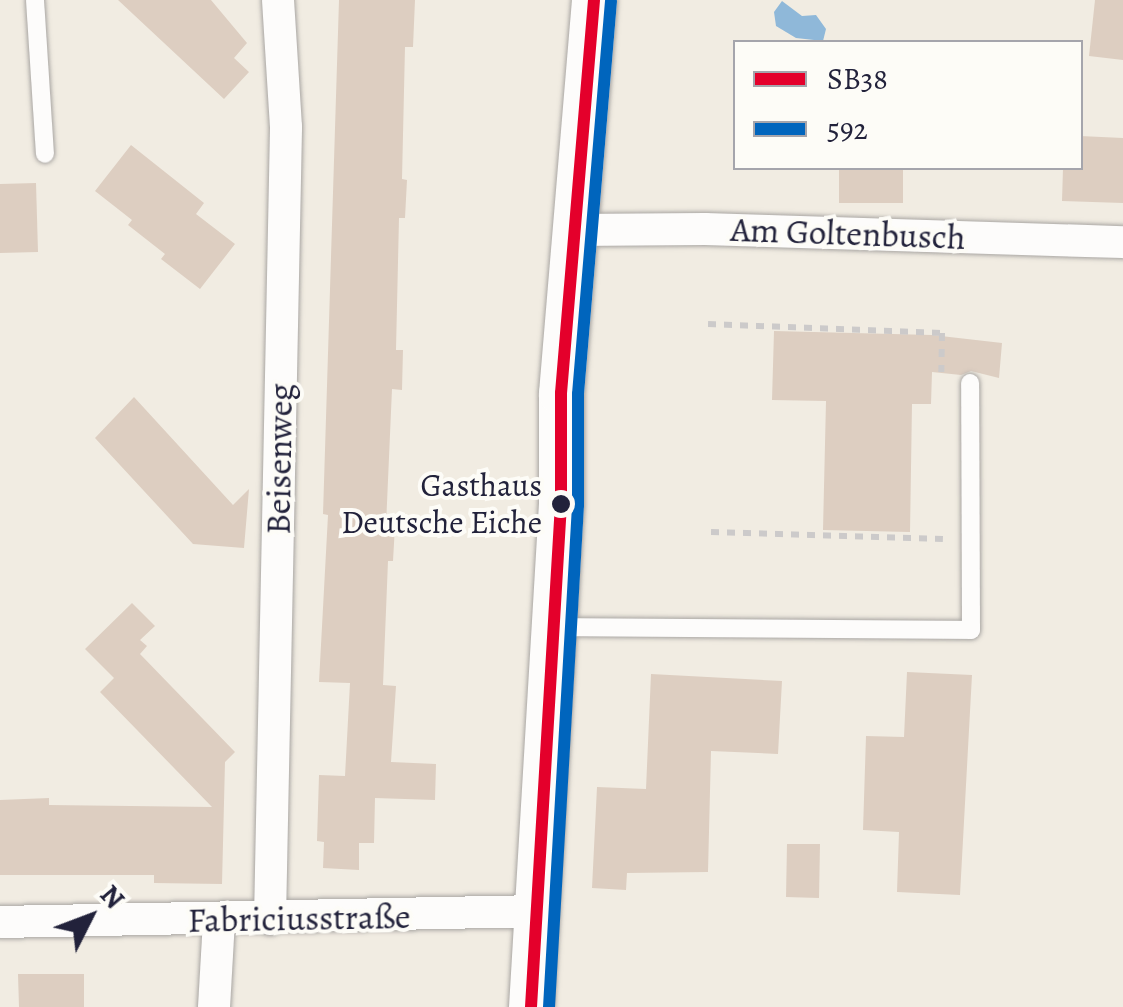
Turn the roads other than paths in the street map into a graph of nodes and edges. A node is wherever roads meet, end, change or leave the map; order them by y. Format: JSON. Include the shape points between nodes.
{"nodes":[{"id":1,"x":35,"y":0,"type":"edge"},
{"id":2,"x":278,"y":0,"type":"edge"},
{"id":3,"x":594,"y":0,"type":"edge"},
{"id":4,"x":45,"y":154,"type":"dead end"},
{"id":5,"x":574,"y":230,"type":"junction"},
{"id":6,"x":1123,"y":242,"type":"edge"},
{"id":7,"x":970,"y":383,"type":"road end"},
{"id":8,"x":552,"y":627,"type":"junction"},
{"id":9,"x":538,"y":911,"type":"junction"},
{"id":10,"x":220,"y":919,"type":"junction"},
{"id":11,"x":270,"y":919,"type":"junction"},
{"id":12,"x":0,"y":922,"type":"edge"},
{"id":13,"x":214,"y":1007,"type":"edge"},
{"id":14,"x":531,"y":1007,"type":"edge"}],
"edges":[{"from":1,"to":4,"type":"lane"},
{"from":2,"to":11,"type":"street","name":"Beisenweg","via":[[286,127]]},
{"from":3,"to":5,"type":"main road"},
{"from":5,"to":6,"type":"street","name":"Am Goltenbusch"},
{"from":5,"to":8,"type":"main road"},
{"from":7,"to":8,"type":"lane","via":[[970,630]]},
{"from":8,"to":9,"type":"main road"},
{"from":9,"to":11,"type":"street","name":"Fabriciusstraße"},
{"from":9,"to":14,"type":"main road"},
{"from":10,"to":11,"type":"street","name":"Fabriciusstraße"},
{"from":10,"to":12,"type":"street","name":"Fabriciusstraße"},
{"from":10,"to":13,"type":"street"}]}
